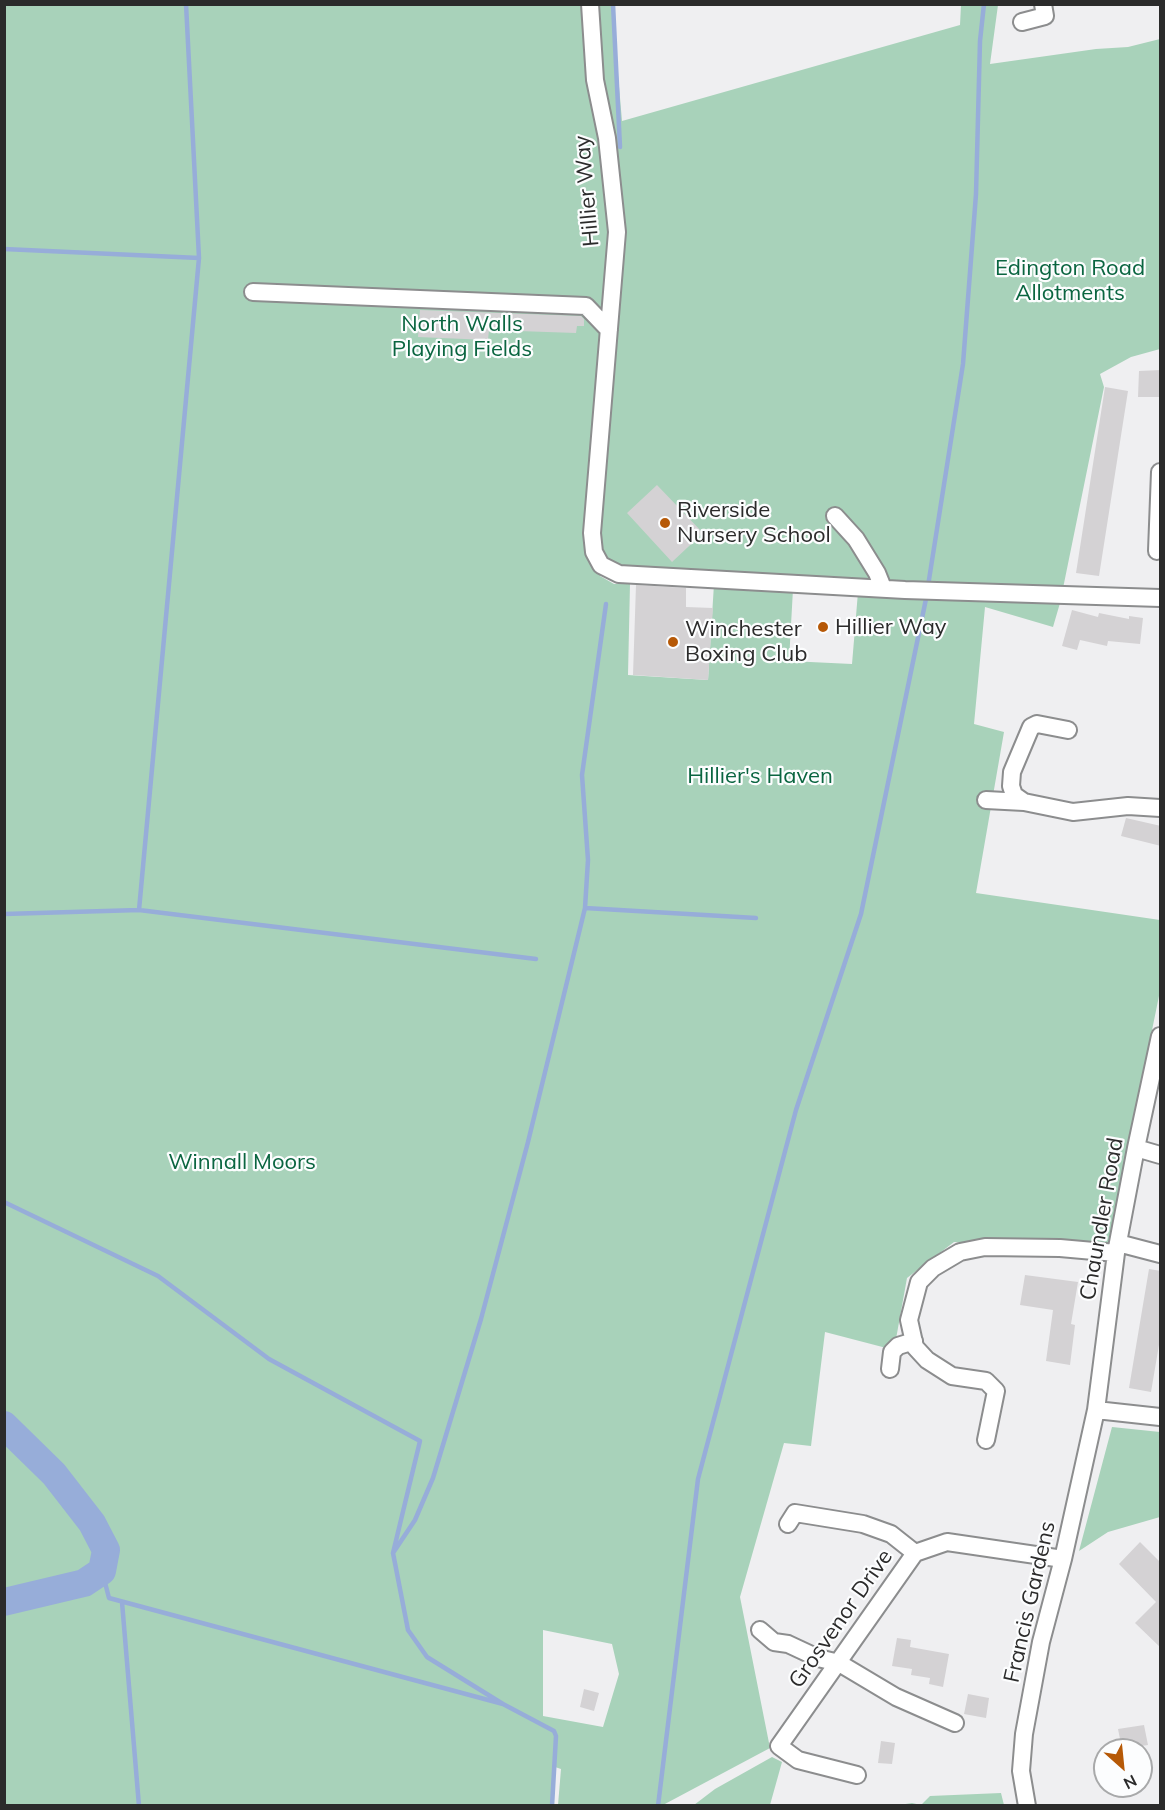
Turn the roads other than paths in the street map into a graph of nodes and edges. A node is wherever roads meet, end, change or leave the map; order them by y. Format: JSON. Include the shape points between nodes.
{"nodes":[{"id":1,"x":590,"y":4,"type":"edge"},
{"id":2,"x":1043,"y":4,"type":"edge"},
{"id":3,"x":1022,"y":22,"type":"dead end"},
{"id":4,"x":253,"y":292,"type":"dead end"},
{"id":5,"x":609,"y":330,"type":"junction"},
{"id":6,"x":1161,"y":472,"type":"edge"},
{"id":7,"x":835,"y":516,"type":"dead end"},
{"id":8,"x":1157,"y":551,"type":"dead end"},
{"id":9,"x":883,"y":588,"type":"junction"},
{"id":10,"x":1161,"y":598,"type":"edge"},
{"id":11,"x":1068,"y":730,"type":"dead end"},
{"id":12,"x":986,"y":800,"type":"dead end"},
{"id":13,"x":1024,"y":802,"type":"junction"},
{"id":14,"x":1161,"y":808,"type":"edge"},
{"id":15,"x":1161,"y":1036,"type":"edge"},
{"id":16,"x":1136,"y":1148,"type":"junction"},
{"id":17,"x":1161,"y":1155,"type":"edge"},
{"id":18,"x":1117,"y":1248,"type":"junction"},
{"id":19,"x":1161,"y":1254,"type":"edge"},
{"id":20,"x":914,"y":1341,"type":"junction"},
{"id":21,"x":890,"y":1369,"type":"dead end"},
{"id":22,"x":1096,"y":1410,"type":"junction"},
{"id":23,"x":1161,"y":1417,"type":"edge"},
{"id":24,"x":986,"y":1440,"type":"dead end"},
{"id":25,"x":788,"y":1524,"type":"dead end"},
{"id":26,"x":915,"y":1553,"type":"junction"},
{"id":27,"x":1063,"y":1559,"type":"junction"},
{"id":28,"x":760,"y":1630,"type":"dead end"},
{"id":29,"x":839,"y":1663,"type":"junction"},
{"id":30,"x":955,"y":1723,"type":"dead end"},
{"id":31,"x":857,"y":1774,"type":"dead end"},
{"id":32,"x":1027,"y":1806,"type":"edge"}],
"edges":[{"from":1,"to":5,"type":"street","name":"Hillier Way","via":[[595,80],[607,138],[617,232]]},
{"from":2,"to":3,"type":"street","via":[[1045,16]]},
{"from":4,"to":5,"type":"street","via":[[586,306]]},
{"from":5,"to":9,"type":"street","name":"Hillier Way","via":[[592,532],[594,552],[601,565],[619,574]]},
{"from":6,"to":8,"type":"street"},
{"from":7,"to":9,"type":"street","via":[[856,538]]},
{"from":9,"to":10,"type":"street","name":"Hillier Way"},
{"from":11,"to":13,"type":"street","via":[[1037,724],[1031,727],[1012,772],[1014,795]]},
{"from":12,"to":13,"type":"street"},
{"from":13,"to":14,"type":"street","via":[[1073,812]]},
{"from":15,"to":16,"type":"street","name":"Chaundler Road"},
{"from":16,"to":17,"type":"street"},
{"from":16,"to":18,"type":"street","name":"Chaundler Road"},
{"from":18,"to":19,"type":"street"},
{"from":18,"to":20,"type":"street","via":[[985,1247],[960,1252],[933,1268],[919,1282],[909,1320]]},
{"from":18,"to":22,"type":"street","name":"Chaundler Road"},
{"from":20,"to":21,"type":"street","via":[[892,1352]]},
{"from":20,"to":24,"type":"street","via":[[927,1360],[952,1376],[986,1380],[996,1391]]},
{"from":22,"to":23,"type":"street"},
{"from":22,"to":27,"type":"street","name":"Francis Gardens"},
{"from":25,"to":26,"type":"street","via":[[795,1513],[863,1524],[891,1534]]},
{"from":26,"to":27,"type":"street","name":"Grosvenor Drive","via":[[947,1542]]},
{"from":26,"to":29,"type":"street","name":"Grosvenor Drive"},
{"from":27,"to":32,"type":"street","name":"Francis Gardens","via":[[1041,1642],[1024,1734],[1022,1771]]},
{"from":28,"to":29,"type":"street","via":[[774,1642]]},
{"from":29,"to":30,"type":"street","via":[[896,1697]]},
{"from":29,"to":31,"type":"street","name":"Grosvenor Drive","via":[[779,1746],[798,1760]]}]}
